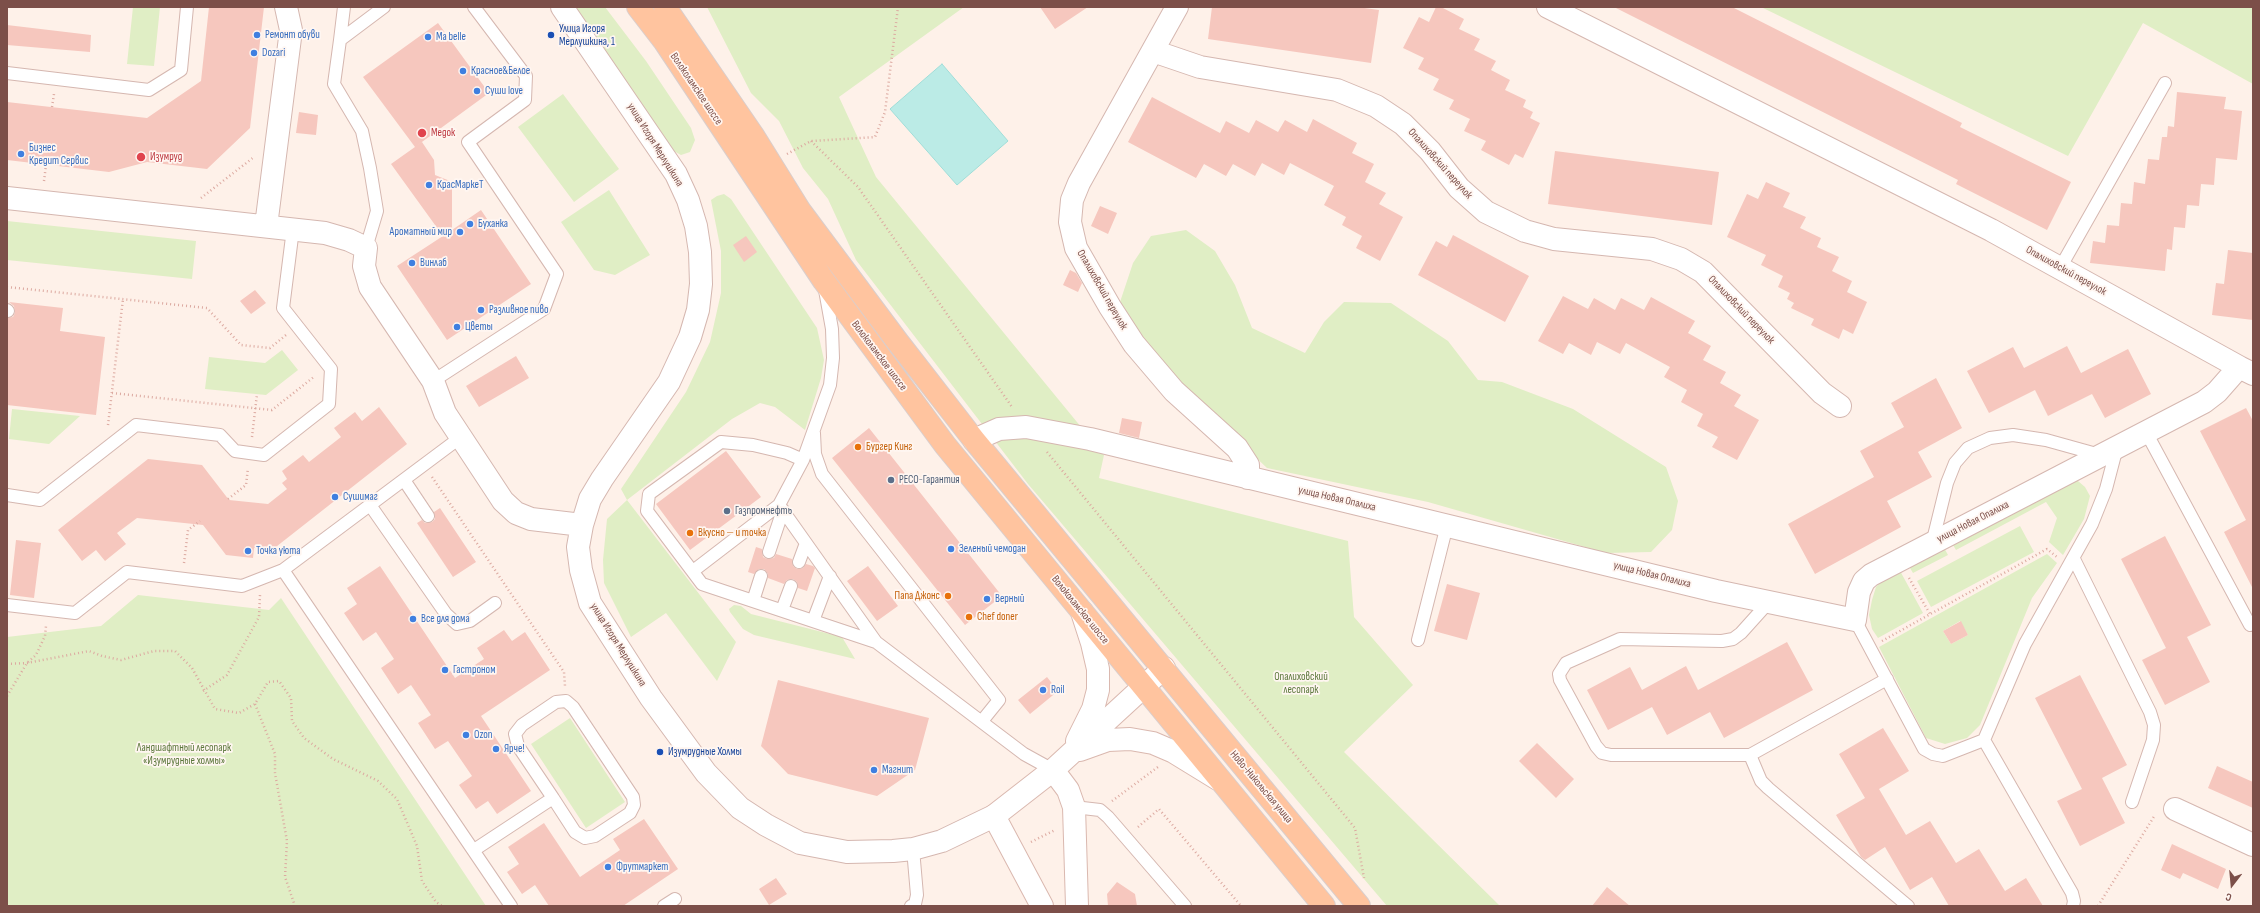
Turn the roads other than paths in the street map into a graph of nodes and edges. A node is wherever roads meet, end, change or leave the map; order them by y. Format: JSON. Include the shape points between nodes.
{"nodes":[{"id":1,"x":187,"y":7,"type":"edge"},
{"id":2,"x":286,"y":7,"type":"edge"},
{"id":3,"x":344,"y":7,"type":"edge"},
{"id":4,"x":384,"y":7,"type":"edge"},
{"id":5,"x":474,"y":7,"type":"edge"},
{"id":6,"x":562,"y":7,"type":"edge"},
{"id":7,"x":638,"y":7,"type":"edge"},
{"id":8,"x":665,"y":7,"type":"edge"},
{"id":9,"x":1177,"y":7,"type":"edge"},
{"id":10,"x":1548,"y":7,"type":"edge"},
{"id":11,"x":340,"y":40,"type":"junction"},
{"id":12,"x":1153,"y":51,"type":"junction"},
{"id":13,"x":7,"y":73,"type":"edge"},
{"id":14,"x":2165,"y":83,"type":"dead end"},
{"id":15,"x":7,"y":198,"type":"edge"},
{"id":16,"x":266,"y":226,"type":"junction"},
{"id":17,"x":293,"y":229,"type":"junction"},
{"id":18,"x":366,"y":248,"type":"junction"},
{"id":19,"x":2060,"y":268,"type":"junction"},
{"id":20,"x":824,"y":281,"type":"junction"},
{"id":21,"x":2246,"y":370,"type":"edge"},
{"id":22,"x":433,"y":381,"type":"junction"},
{"id":23,"x":1840,"y":406,"type":"dead end"},
{"id":24,"x":2146,"y":432,"type":"junction"},
{"id":25,"x":814,"y":433,"type":"junction"},
{"id":26,"x":461,"y":437,"type":"junction"},
{"id":27,"x":974,"y":440,"type":"junction"},
{"id":28,"x":2109,"y":451,"type":"junction"},
{"id":29,"x":803,"y":460,"type":"junction"},
{"id":30,"x":1248,"y":478,"type":"junction"},
{"id":31,"x":404,"y":480,"type":"junction"},
{"id":32,"x":7,"y":496,"type":"edge"},
{"id":33,"x":370,"y":505,"type":"junction"},
{"id":34,"x":781,"y":508,"type":"junction"},
{"id":35,"x":428,"y":516,"type":"dead end"},
{"id":36,"x":582,"y":525,"type":"junction"},
{"id":37,"x":1447,"y":525,"type":"junction"},
{"id":38,"x":806,"y":543,"type":"junction"},
{"id":39,"x":1932,"y":544,"type":"junction"},
{"id":40,"x":769,"y":552,"type":"dead end"},
{"id":41,"x":799,"y":562,"type":"dead end"},
{"id":42,"x":2072,"y":563,"type":"junction"},
{"id":43,"x":283,"y":570,"type":"junction"},
{"id":44,"x":692,"y":571,"type":"junction"},
{"id":45,"x":761,"y":576,"type":"dead end"},
{"id":46,"x":830,"y":576,"type":"junction"},
{"id":47,"x":791,"y":586,"type":"dead end"},
{"id":48,"x":753,"y":601,"type":"junction"},
{"id":49,"x":495,"y":603,"type":"dead end"},
{"id":50,"x":1768,"y":603,"type":"junction"},
{"id":51,"x":7,"y":605,"type":"edge"},
{"id":52,"x":782,"y":610,"type":"junction"},
{"id":53,"x":1081,"y":612,"type":"junction"},
{"id":54,"x":1855,"y":620,"type":"junction"},
{"id":55,"x":813,"y":621,"type":"junction"},
{"id":56,"x":2250,"y":625,"type":"dead end"},
{"id":57,"x":1418,"y":640,"type":"dead end"},
{"id":58,"x":876,"y":642,"type":"junction"},
{"id":59,"x":1164,"y":668,"type":"junction"},
{"id":60,"x":1887,"y":679,"type":"junction"},
{"id":61,"x":1143,"y":687,"type":"junction"},
{"id":62,"x":982,"y":721,"type":"junction"},
{"id":63,"x":1984,"y":740,"type":"junction"},
{"id":64,"x":1069,"y":754,"type":"junction"},
{"id":65,"x":1750,"y":755,"type":"junction"},
{"id":66,"x":1053,"y":770,"type":"junction"},
{"id":67,"x":1218,"y":779,"type":"junction"},
{"id":68,"x":553,"y":798,"type":"junction"},
{"id":69,"x":2132,"y":802,"type":"dead end"},
{"id":70,"x":1074,"y":807,"type":"junction"},
{"id":71,"x":2175,"y":809,"type":"road end"},
{"id":72,"x":994,"y":816,"type":"junction"},
{"id":73,"x":2253,"y":845,"type":"edge"},
{"id":74,"x":913,"y":849,"type":"junction"},
{"id":75,"x":474,"y":850,"type":"junction"},
{"id":76,"x":675,"y":899,"type":"dead end"},
{"id":77,"x":511,"y":906,"type":"edge"},
{"id":78,"x":664,"y":906,"type":"edge"},
{"id":79,"x":911,"y":906,"type":"edge"},
{"id":80,"x":1042,"y":906,"type":"edge"},
{"id":81,"x":1077,"y":906,"type":"edge"},
{"id":82,"x":1185,"y":906,"type":"edge"},
{"id":83,"x":1324,"y":906,"type":"edge"},
{"id":84,"x":1359,"y":906,"type":"edge"},
{"id":85,"x":1908,"y":906,"type":"edge"},
{"id":86,"x":2073,"y":906,"type":"edge"}],
"edges":[{"from":1,"to":13,"type":"lane","via":[[181,70],[149,90]]},
{"from":2,"to":16,"type":"street","via":[[291,30]]},
{"from":3,"to":11,"type":"lane"},
{"from":4,"to":11,"type":"lane"},
{"from":5,"to":22,"type":"lane","via":[[526,76],[525,100],[468,142],[557,274],[544,309]]},
{"from":6,"to":36,"type":"street","name":"улица Игоря Мерлушкина","via":[[676,174],[696,226],[701,284],[698,310],[680,360],[669,382],[590,499]]},
{"from":7,"to":20,"type":"main road","name":"Волоколамское шоссе","via":[[665,42]]},
{"from":8,"to":27,"type":"main road","name":"Волоколамское шоссе","via":[[814,229]]},
{"from":9,"to":12,"type":"street","name":"Опалиховский переулок"},
{"from":10,"to":19,"type":"street","name":"Опалиховский переулок","via":[[1991,230]]},
{"from":11,"to":18,"type":"lane","via":[[334,84],[362,131],[377,211]]},
{"from":12,"to":23,"type":"street","name":"Опалиховский переулок","via":[[1200,67],[1337,90],[1376,106],[1403,124],[1430,151],[1460,188],[1486,212],[1554,240],[1652,249],[1680,259],[1703,272],[1822,393]]},
{"from":12,"to":30,"type":"street","name":"Опалиховский переулок","via":[[1079,183],[1072,200],[1070,222],[1076,248],[1134,344],[1174,391],[1237,448],[1248,465]]},
{"from":14,"to":19,"type":"lane"},
{"from":15,"to":16,"type":"street"},
{"from":16,"to":17,"type":"street"},
{"from":17,"to":18,"type":"street","via":[[325,233]]},
{"from":17,"to":32,"type":"lane","via":[[283,308],[331,369],[329,404],[264,455],[235,451],[220,435],[136,424],[40,500]]},
{"from":18,"to":22,"type":"street","via":[[364,266],[370,287]]},
{"from":19,"to":21,"type":"street","name":"Опалиховский переулок"},
{"from":20,"to":25,"type":"lane","via":[[832,329],[832,358],[830,385]]},
{"from":20,"to":53,"type":"main road","name":"Волоколамское шоссе","via":[[946,445]]},
{"from":21,"to":24,"type":"street","name":"улица Новая Опалиха","via":[[2211,398]]},
{"from":22,"to":26,"type":"street","via":[[445,413]]},
{"from":24,"to":28,"type":"street","name":"улица Новая Опалиха"},
{"from":24,"to":56,"type":"lane"},
{"from":25,"to":29,"type":"lane"},
{"from":25,"to":62,"type":"lane","via":[[815,454],[822,474],[999,700]]},
{"from":26,"to":31,"type":"lane"},
{"from":26,"to":36,"type":"street","via":[[503,501],[516,513],[531,519]]},
{"from":27,"to":30,"type":"street","name":"улица Новая Опалиха","via":[[999,429],[1026,427],[1090,439]]},
{"from":27,"to":59,"type":"main road","name":"Волоколамское шоссе"},
{"from":28,"to":39,"type":"street","name":"улица Новая Опалиха"},
{"from":28,"to":39,"type":"lane","via":[[2013,435],[1990,438],[1968,448],[1955,463],[1946,483]]},
{"from":28,"to":42,"type":"lane","via":[[2106,489]]},
{"from":29,"to":34,"type":"lane"},
{"from":29,"to":44,"type":"lane","via":[[787,453],[753,445],[721,442],[649,494],[647,511]]},
{"from":30,"to":37,"type":"street","name":"улица Новая Опалиха"},
{"from":31,"to":33,"type":"lane"},
{"from":31,"to":35,"type":"lane"},
{"from":33,"to":43,"type":"lane"},
{"from":33,"to":49,"type":"lane","via":[[446,614],[457,624],[470,620]]},
{"from":34,"to":38,"type":"lane"},
{"from":34,"to":40,"type":"lane"},
{"from":34,"to":44,"type":"lane"},
{"from":36,"to":74,"type":"street","name":"улица Игоря Мерлушкина","via":[[578,547],[590,603],[680,738],[706,773],[740,808],[766,826],[800,843],[847,852]]},
{"from":37,"to":50,"type":"street","name":"улица Новая Опалиха"},
{"from":37,"to":57,"type":"lane"},
{"from":38,"to":41,"type":"lane"},
{"from":38,"to":46,"type":"lane"},
{"from":39,"to":54,"type":"street","name":"улица Новая Опалиха","via":[[1864,581],[1859,592]]},
{"from":42,"to":63,"type":"lane","via":[[2025,644]]},
{"from":42,"to":69,"type":"lane","via":[[2150,712],[2154,725],[2153,740]]},
{"from":43,"to":51,"type":"lane","via":[[242,586],[127,572],[75,613],[21,602]]},
{"from":43,"to":75,"type":"lane"},
{"from":44,"to":48,"type":"lane","via":[[702,584]]},
{"from":45,"to":48,"type":"lane"},
{"from":46,"to":55,"type":"lane"},
{"from":46,"to":58,"type":"lane"},
{"from":47,"to":52,"type":"lane"},
{"from":48,"to":52,"type":"lane"},
{"from":50,"to":54,"type":"street","name":"улица Новая Опалиха"},
{"from":50,"to":65,"type":"lane","via":[[1733,639],[1620,639],[1566,664],[1559,674],[1602,753],[1611,756]]},
{"from":52,"to":55,"type":"lane"},
{"from":53,"to":61,"type":"main road","name":"Волоколамское шоссе"},
{"from":53,"to":64,"type":"street","via":[[1098,669],[1098,690],[1090,716]]},
{"from":54,"to":60,"type":"lane"},
{"from":55,"to":58,"type":"lane"},
{"from":58,"to":62,"type":"lane"},
{"from":59,"to":61,"type":"street"},
{"from":59,"to":84,"type":"main road","name":"Ново-Никольская улица"},
{"from":60,"to":63,"type":"lane","via":[[1924,749],[1943,756]]},
{"from":60,"to":65,"type":"lane"},
{"from":61,"to":64,"type":"street"},
{"from":61,"to":67,"type":"main road"},
{"from":62,"to":66,"type":"lane","via":[[1024,754]]},
{"from":63,"to":86,"type":"lane","via":[[2072,893]]},
{"from":64,"to":66,"type":"street","name":"улица Игоря Мерлушкина"},
{"from":64,"to":67,"type":"street","via":[[1108,740],[1130,739],[1153,743],[1174,752]]},
{"from":65,"to":85,"type":"lane","via":[[1761,781],[1768,788]]},
{"from":66,"to":70,"type":"street","via":[[1068,790]]},
{"from":66,"to":72,"type":"street","name":"улица Игоря Мерлушкина"},
{"from":67,"to":83,"type":"main road"},
{"from":68,"to":68,"type":"lane","via":[[575,832],[585,838],[595,836],[630,813],[634,806],[633,796],[574,707],[566,701],[556,702],[522,725],[516,734],[518,746]]},
{"from":68,"to":75,"type":"lane"},
{"from":70,"to":81,"type":"street"},
{"from":70,"to":82,"type":"lane","via":[[1100,810]]},
{"from":71,"to":73,"type":"street"},
{"from":72,"to":74,"type":"street","name":"улица Игоря Мерлушкина","via":[[942,841]]},
{"from":72,"to":80,"type":"street"},
{"from":74,"to":79,"type":"lane","via":[[917,895],[915,904]]},
{"from":75,"to":77,"type":"lane"},
{"from":76,"to":78,"type":"lane"}]}
